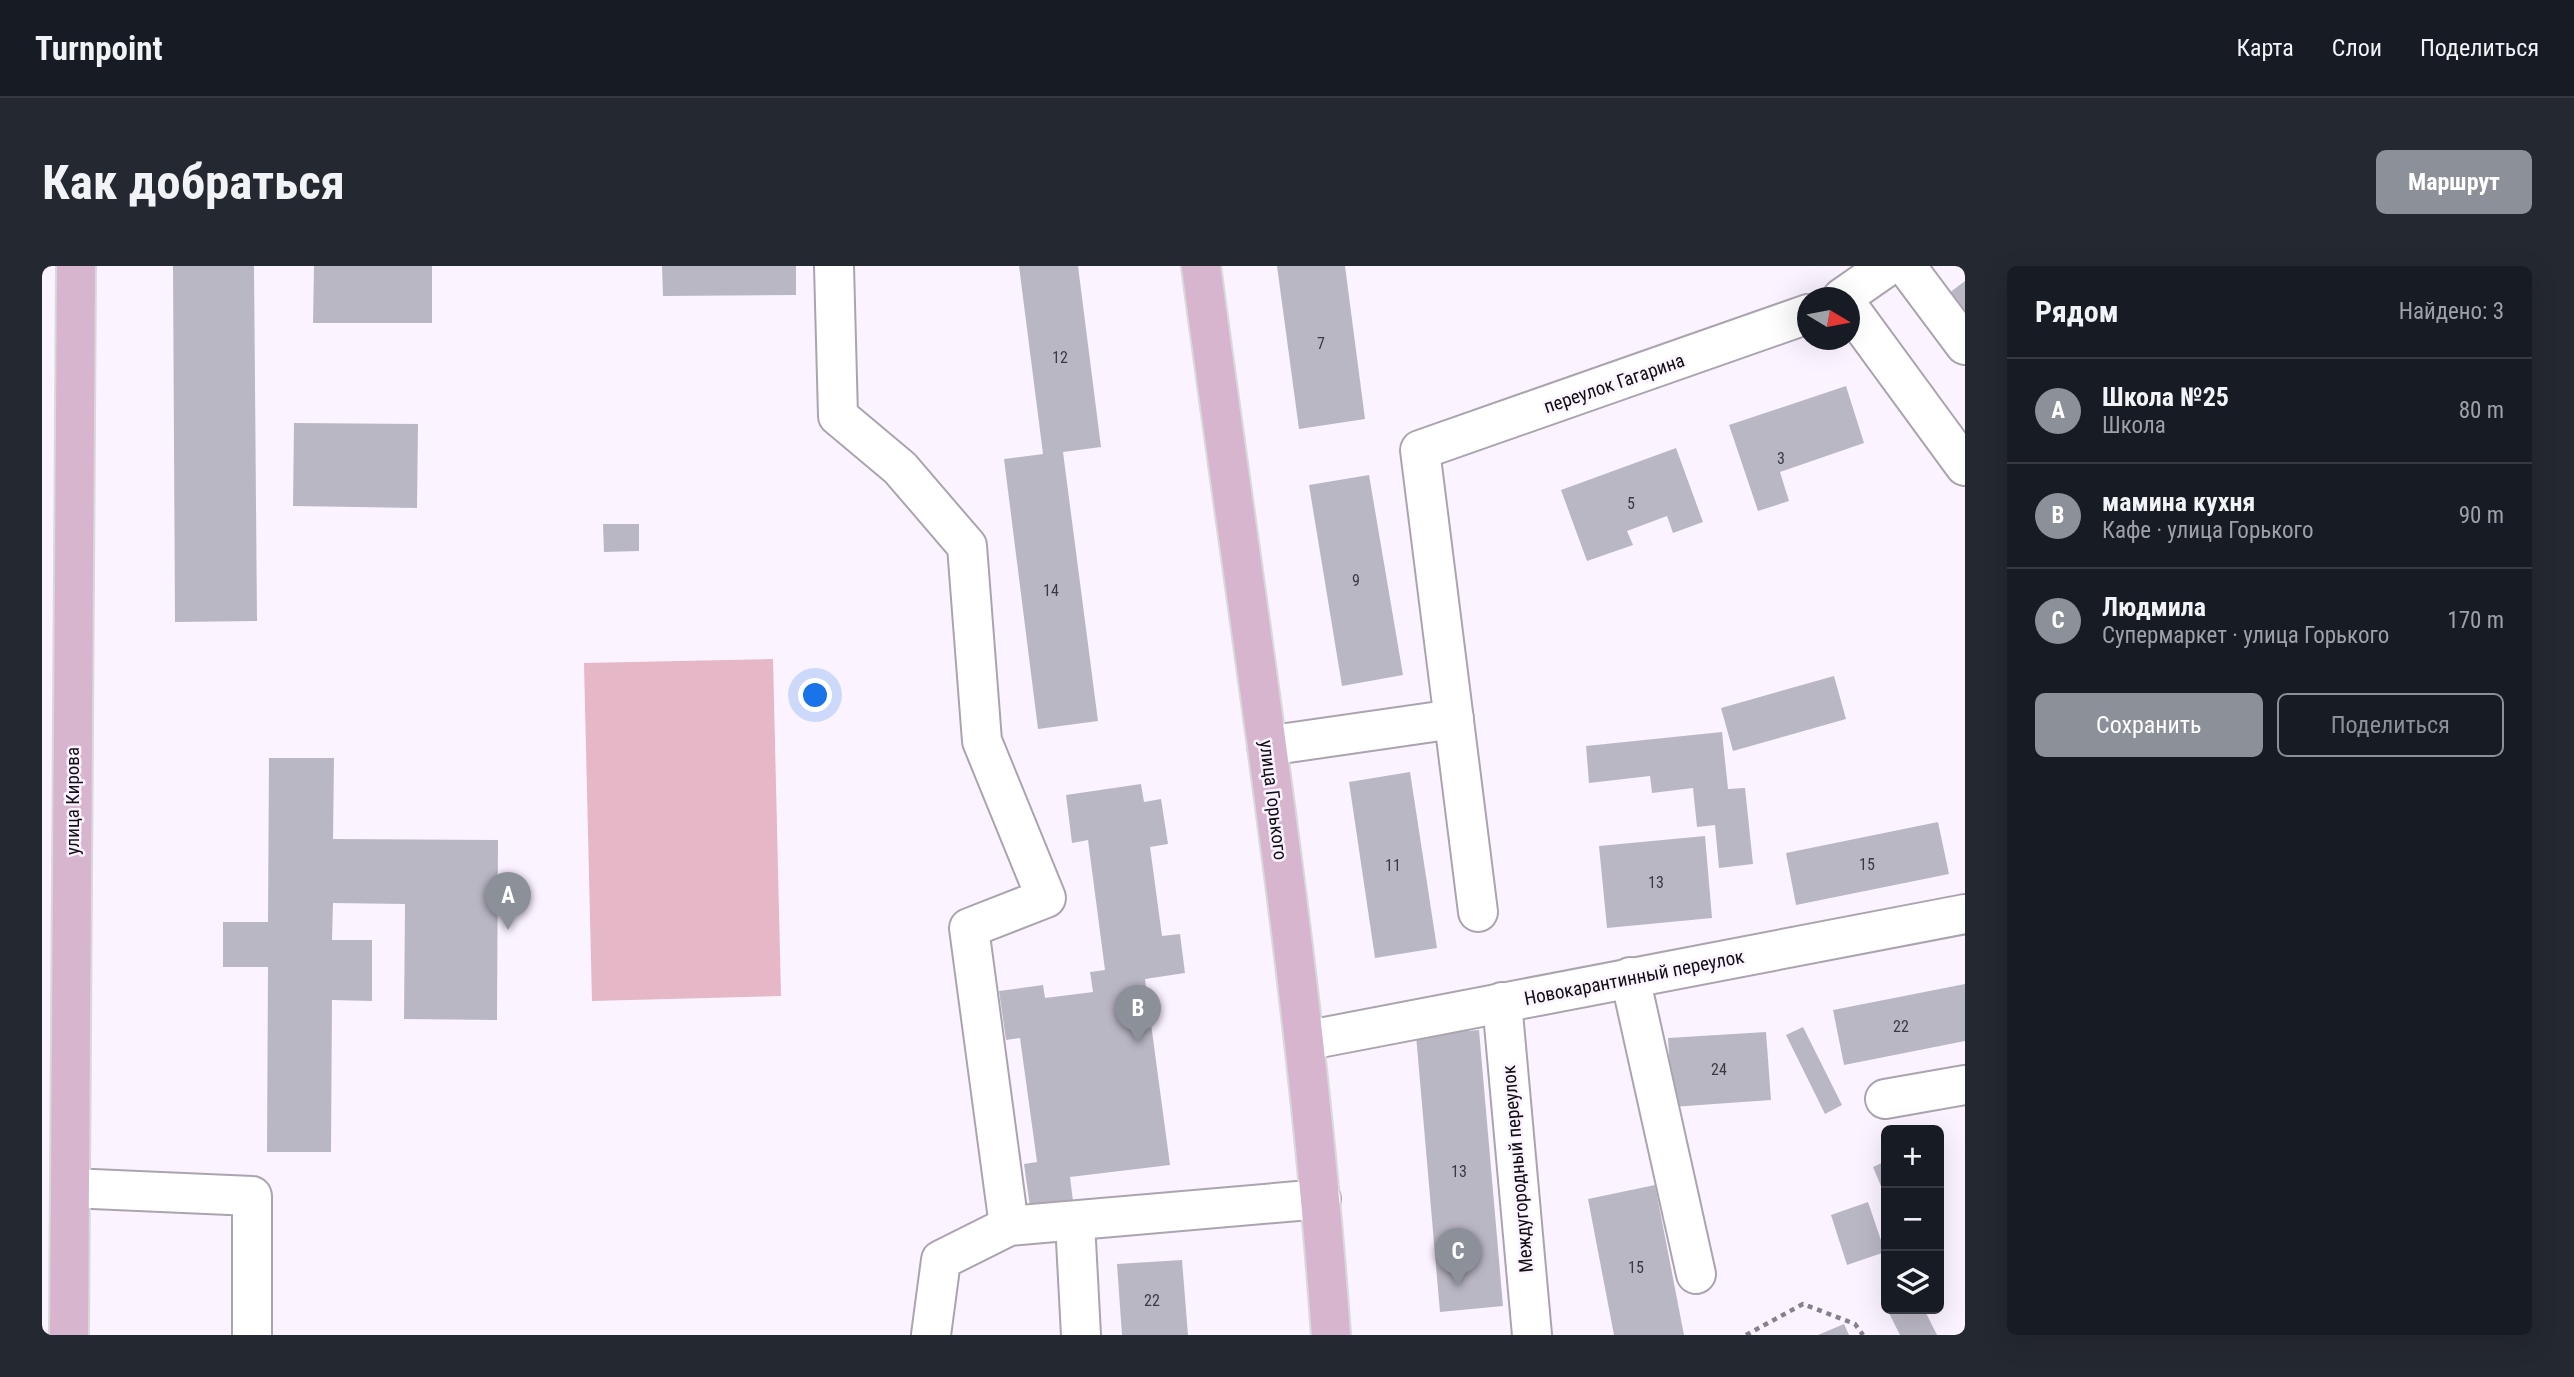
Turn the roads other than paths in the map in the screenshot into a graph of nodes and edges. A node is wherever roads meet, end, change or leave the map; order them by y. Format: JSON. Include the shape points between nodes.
{"nodes":[{"id":1,"x":76,"y":266,"type":"edge"},
{"id":2,"x":834,"y":266,"type":"edge"},
{"id":3,"x":1202,"y":266,"type":"edge"},
{"id":4,"x":1888,"y":267,"type":"edge"},
{"id":5,"x":1858,"y":287,"type":"edge"},
{"id":6,"x":1797,"y":318,"type":"edge"},
{"id":7,"x":1860,"y":323,"type":"edge"},
{"id":8,"x":1965,"y":345,"type":"edge"},
{"id":9,"x":1965,"y":466,"type":"edge"},
{"id":10,"x":1454,"y":719,"type":"junction"},
{"id":11,"x":1267,"y":746,"type":"junction"},
{"id":12,"x":1478,"y":912,"type":"dead end"},
{"id":13,"x":1965,"y":914,"type":"edge"},
{"id":14,"x":1630,"y":977,"type":"junction"},
{"id":15,"x":1502,"y":1002,"type":"junction"},
{"id":16,"x":1304,"y":1041,"type":"junction"},
{"id":17,"x":1965,"y":1085,"type":"edge"},
{"id":18,"x":1885,"y":1099,"type":"dead end"},
{"id":19,"x":70,"y":1188,"type":"junction"},
{"id":20,"x":1321,"y":1199,"type":"junction"},
{"id":21,"x":1075,"y":1222,"type":"junction"},
{"id":22,"x":1009,"y":1226,"type":"junction"},
{"id":23,"x":1696,"y":1274,"type":"dead end"},
{"id":24,"x":69,"y":1335,"type":"edge"},
{"id":25,"x":252,"y":1335,"type":"edge"},
{"id":26,"x":931,"y":1335,"type":"edge"},
{"id":27,"x":1081,"y":1335,"type":"edge"},
{"id":28,"x":1332,"y":1335,"type":"edge"},
{"id":29,"x":1532,"y":1335,"type":"edge"}],
"edges":[{"from":1,"to":19,"type":"main road","name":"улица Кирова"},
{"from":2,"to":22,"type":"lane","via":[[838,416],[900,468],[967,546],[982,741],[1046,898],[969,928]]},
{"from":3,"to":11,"type":"main road","name":"улица Горького"},
{"from":4,"to":5,"type":"lane"},
{"from":4,"to":8,"type":"lane"},
{"from":6,"to":10,"type":"lane","name":"переулок Гагарина","via":[[1420,450]]},
{"from":7,"to":9,"type":"lane"},
{"from":10,"to":11,"type":"lane"},
{"from":10,"to":12,"type":"lane"},
{"from":11,"to":16,"type":"main road","name":"улица Горького"},
{"from":13,"to":14,"type":"lane","name":"Новокарантинный переулок"},
{"from":14,"to":15,"type":"lane","name":"Новокарантинный переулок"},
{"from":14,"to":23,"type":"lane"},
{"from":15,"to":16,"type":"lane","name":"Новокарантинный переулок"},
{"from":15,"to":29,"type":"lane","name":"Междугородный переулок"},
{"from":16,"to":20,"type":"main road","name":"улица Горького"},
{"from":17,"to":18,"type":"lane"},
{"from":19,"to":24,"type":"main road","name":"улица Кирова"},
{"from":19,"to":25,"type":"lane","via":[[252,1196]]},
{"from":20,"to":21,"type":"lane"},
{"from":20,"to":28,"type":"main road","name":"улица Горького"},
{"from":21,"to":22,"type":"lane"},
{"from":21,"to":27,"type":"lane"},
{"from":22,"to":26,"type":"lane","via":[[941,1261]]}]}
